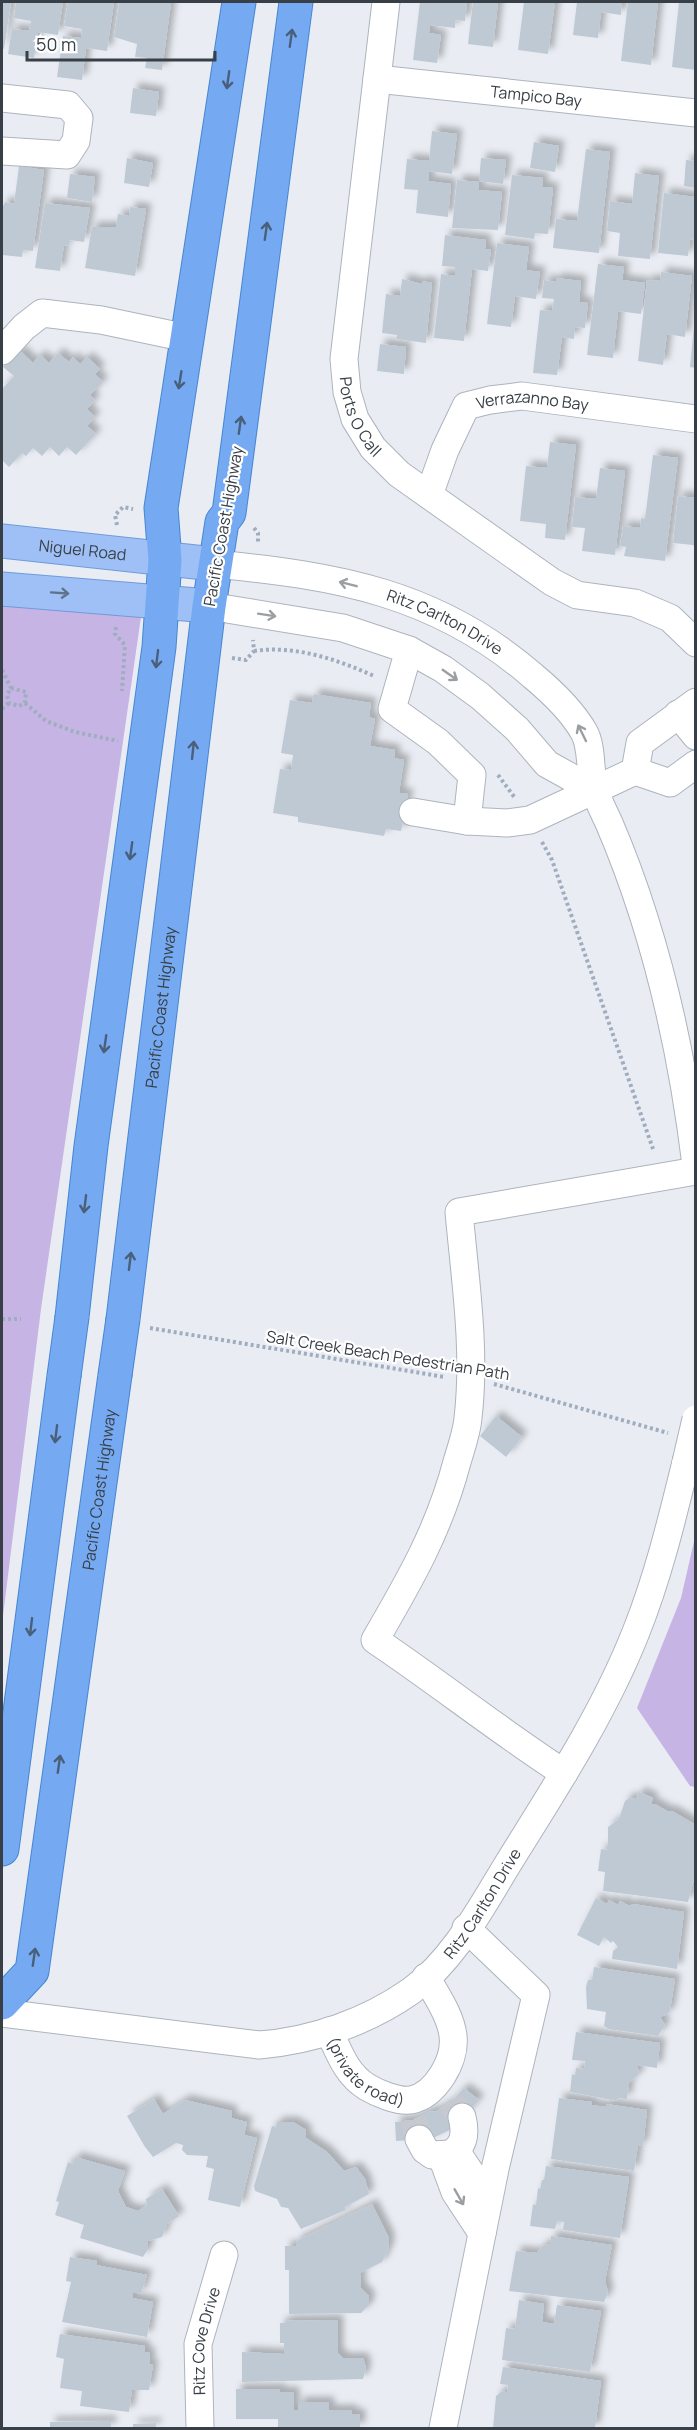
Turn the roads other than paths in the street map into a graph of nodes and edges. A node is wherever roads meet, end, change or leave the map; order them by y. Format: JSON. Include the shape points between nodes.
{"nodes":[{"id":1,"x":239,"y":2,"type":"edge"},
{"id":2,"x":296,"y":2,"type":"edge"},
{"id":3,"x":386,"y":2,"type":"edge"},
{"id":4,"x":377,"y":79,"type":"junction"},
{"id":5,"x":2,"y":98,"type":"edge"},
{"id":6,"x":696,"y":113,"type":"edge"},
{"id":7,"x":2,"y":150,"type":"edge"},
{"id":8,"x":187,"y":338,"type":"junction"},
{"id":9,"x":2,"y":351,"type":"edge"},
{"id":10,"x":696,"y":419,"type":"edge"},
{"id":11,"x":429,"y":495,"type":"junction"},
{"id":12,"x":2,"y":540,"type":"edge"},
{"id":13,"x":165,"y":560,"type":"junction"},
{"id":14,"x":214,"y":564,"type":"junction"},
{"id":15,"x":2,"y":589,"type":"edge"},
{"id":16,"x":162,"y":601,"type":"junction"},
{"id":17,"x":209,"y":606,"type":"junction"},
{"id":18,"x":696,"y":643,"type":"edge"},
{"id":19,"x":409,"y":650,"type":"junction"},
{"id":20,"x":687,"y":708,"type":"edge"},
{"id":21,"x":696,"y":736,"type":"edge"},
{"id":22,"x":696,"y":764,"type":"edge"},
{"id":23,"x":635,"y":771,"type":"junction"},
{"id":24,"x":594,"y":790,"type":"junction"},
{"id":25,"x":414,"y":812,"type":"dead end"},
{"id":26,"x":466,"y":821,"type":"junction"},
{"id":27,"x":686,"y":1044,"type":"edge"},
{"id":28,"x":696,"y":1165,"type":"edge"},
{"id":29,"x":696,"y":1171,"type":"edge"},
{"id":30,"x":685,"y":1426,"type":"edge"},
{"id":31,"x":564,"y":1773,"type":"junction"},
{"id":32,"x":2,"y":1849,"type":"edge"},
{"id":33,"x":466,"y":1928,"type":"junction"},
{"id":34,"x":426,"y":1977,"type":"junction"},
{"id":35,"x":2,"y":2003,"type":"edge"},
{"id":36,"x":2,"y":2013,"type":"edge"},
{"id":37,"x":328,"y":2031,"type":"junction"},
{"id":38,"x":449,"y":2102,"type":"junction"},
{"id":39,"x":414,"y":2120,"type":"junction"},
{"id":40,"x":449,"y":2154,"type":"junction"},
{"id":41,"x":489,"y":2199,"type":"junction"},
{"id":42,"x":482,"y":2233,"type":"junction"},
{"id":43,"x":224,"y":2255,"type":"dead end"},
{"id":44,"x":200,"y":2428,"type":"edge"},
{"id":45,"x":443,"y":2428,"type":"edge"}],
"edges":[{"from":1,"to":8,"type":"highway","one_way":true},
{"from":14,"to":2,"type":"highway","name":"Pacific Coast Highway","one_way":true,"via":[[222,522],[229,513]]},
{"from":3,"to":4,"type":"street","name":"Ports O Call"},
{"from":4,"to":6,"type":"street","name":"Tampico Bay"},
{"from":4,"to":11,"type":"street","name":"Ports O Call","via":[[344,359],[347,392],[355,419],[373,448],[399,474]]},
{"from":5,"to":7,"type":"street","via":[[68,105],[79,118],[76,141],[67,155]]},
{"from":8,"to":9,"type":"street","via":[[101,320],[42,314]]},
{"from":8,"to":13,"type":"highway","one_way":true,"via":[[161,508]]},
{"from":10,"to":11,"type":"street","name":"Verrazanno Bay","via":[[522,396],[490,399],[466,406]]},
{"from":11,"to":18,"type":"street","name":"Ports O Call","via":[[552,582],[577,595],[634,603],[670,618]]},
{"from":12,"to":13,"type":"main road","name":"Niguel Road"},
{"from":13,"to":14,"type":"main road","name":"Niguel Road"},
{"from":13,"to":16,"type":"highway"},
{"from":14,"to":17,"type":"highway","name":"Pacific Coast Highway"},
{"from":24,"to":14,"type":"street","name":"Ritz Carlton Drive","one_way":true,"via":[[585,734],[552,692],[512,657],[438,612],[405,598],[332,580]]},
{"from":15,"to":16,"type":"main road","one_way":true},
{"from":16,"to":17,"type":"main road"},
{"from":16,"to":32,"type":"highway","one_way":true,"bridge":true},
{"from":17,"to":19,"type":"street","one_way":true,"via":[[343,628]]},
{"from":35,"to":17,"type":"highway","name":"Pacific Coast Highway","one_way":true,"bridge":true,"via":[[32,1971],[115,1375],[133,1323]]},
{"from":19,"to":24,"type":"street","one_way":true,"via":[[480,696],[517,729],[547,764]]},
{"from":19,"to":26,"type":"street","via":[[392,709],[438,742],[472,775]]},
{"from":20,"to":21,"type":"street"},
{"from":20,"to":23,"type":"street","via":[[640,743]]},
{"from":22,"to":23,"type":"street","via":[[670,783]]},
{"from":23,"to":24,"type":"street"},
{"from":24,"to":26,"type":"street","via":[[530,820]]},
{"from":24,"to":27,"type":"street","name":"Ritz Carlton Drive","via":[[622,852],[661,980]]},
{"from":25,"to":26,"type":"street"},
{"from":27,"to":28,"type":"street","name":"Ritz Carlton Drive"},
{"from":29,"to":31,"type":"street","via":[[459,1212],[471,1381],[468,1420],[447,1502],[417,1568],[375,1640]]},
{"from":30,"to":31,"type":"street","name":"Ritz Carlton Drive","bridge":true,"via":[[686,1462],[666,1546],[636,1632]]},
{"from":31,"to":33,"type":"street","name":"Ritz Carlton Drive"},
{"from":33,"to":34,"type":"street","name":"Ritz Carlton Drive"},
{"from":33,"to":41,"type":"street","via":[[536,1995]]},
{"from":34,"to":37,"type":"street","name":"Ritz Carlton Drive","via":[[386,2007]]},
{"from":34,"to":38,"type":"street","name":"(private road)","via":[[453,2036]]},
{"from":36,"to":37,"type":"street","name":"Ritz Carlton Drive","via":[[243,2044],[275,2044]]},
{"from":37,"to":39,"type":"street","name":"(private road)","via":[[348,2071]]},
{"from":38,"to":39,"type":"street","name":"(private road)"},
{"from":38,"to":40,"type":"street","via":[[466,2132]]},
{"from":39,"to":40,"type":"street","via":[[424,2150],[432,2155]]},
{"from":40,"to":41,"type":"street"},
{"from":40,"to":42,"type":"street","one_way":true,"via":[[455,2192]]},
{"from":41,"to":42,"type":"street"},
{"from":42,"to":45,"type":"street"},
{"from":43,"to":44,"type":"street","name":"Ritz Cove Drive","via":[[198,2344]]}]}
